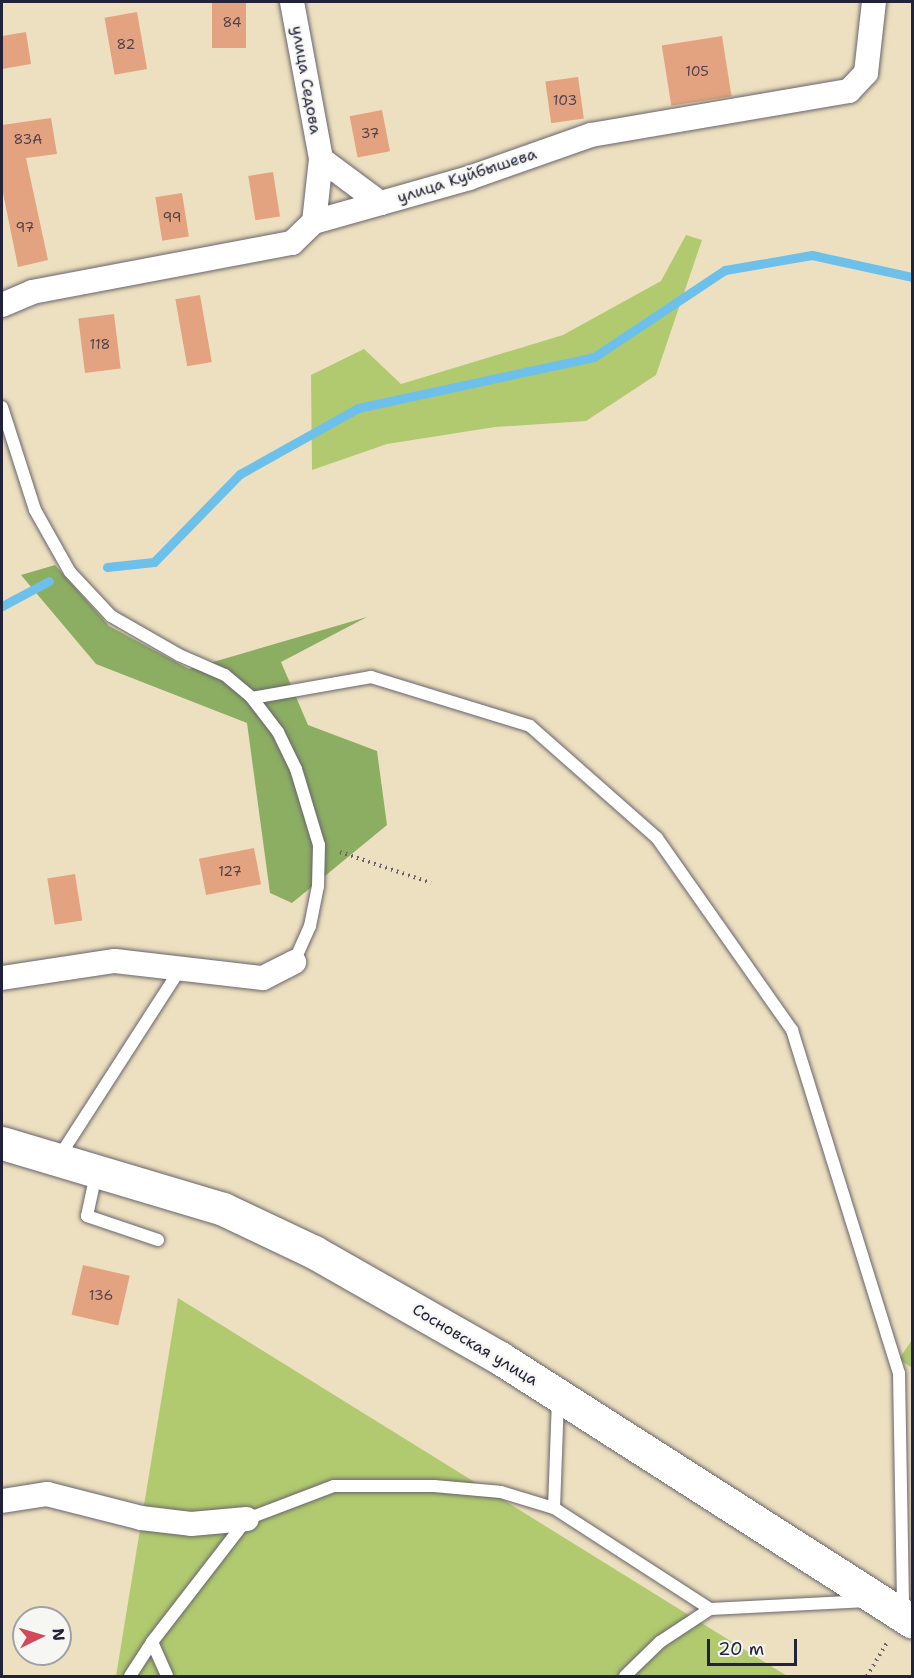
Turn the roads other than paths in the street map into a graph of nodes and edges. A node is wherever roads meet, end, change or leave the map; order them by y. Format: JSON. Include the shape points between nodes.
{"nodes":[{"id":1,"x":292,"y":2,"type":"edge"},
{"id":2,"x":874,"y":2,"type":"edge"},
{"id":3,"x":321,"y":159,"type":"junction"},
{"id":4,"x":380,"y":203,"type":"junction"},
{"id":5,"x":314,"y":222,"type":"junction"},
{"id":6,"x":2,"y":305,"type":"edge"},
{"id":7,"x":2,"y":407,"type":"edge"},
{"id":8,"x":252,"y":698,"type":"junction"},
{"id":9,"x":294,"y":962,"type":"joint"},
{"id":10,"x":180,"y":969,"type":"junction"},
{"id":11,"x":2,"y":978,"type":"edge"},
{"id":12,"x":2,"y":1143,"type":"edge"},
{"id":13,"x":58,"y":1158,"type":"junction"},
{"id":14,"x":97,"y":1169,"type":"junction"},
{"id":15,"x":158,"y":1240,"type":"dead end"},
{"id":16,"x":558,"y":1395,"type":"junction"},
{"id":17,"x":2,"y":1501,"type":"edge"},
{"id":18,"x":554,"y":1508,"type":"junction"},
{"id":19,"x":248,"y":1519,"type":"junction"},
{"id":20,"x":710,"y":1610,"type":"junction"},
{"id":21,"x":899,"y":1612,"type":"edge"},
{"id":22,"x":152,"y":1642,"type":"junction"},
{"id":23,"x":130,"y":1677,"type":"edge"},
{"id":24,"x":167,"y":1677,"type":"edge"},
{"id":25,"x":625,"y":1677,"type":"edge"}],
"edges":[{"from":1,"to":3,"type":"street","name":"улица Седова"},
{"from":2,"to":4,"type":"street","name":"улица Куйбышева","via":[[866,72],[849,91],[591,135]]},
{"from":3,"to":4,"type":"street"},
{"from":3,"to":5,"type":"street","name":"улица Седова"},
{"from":4,"to":5,"type":"street","name":"улица Куйбышева"},
{"from":5,"to":6,"type":"street","name":"улица Куйбышева","via":[[292,243],[32,292]]},
{"from":7,"to":8,"type":"lane","via":[[35,510],[70,573],[111,616],[179,655],[225,675]]},
{"from":8,"to":9,"type":"lane","via":[[278,732],[296,769],[319,845],[318,886],[310,926]]},
{"from":8,"to":21,"type":"lane","via":[[371,677],[530,726],[657,838],[792,1030],[899,1373]]},
{"from":9,"to":10,"type":"street","via":[[262,978]]},
{"from":10,"to":11,"type":"street","via":[[115,961]]},
{"from":10,"to":13,"type":"lane"},
{"from":12,"to":13,"type":"main road","name":"Сосновская улица"},
{"from":13,"to":14,"type":"main road","name":"Сосновская улица"},
{"from":14,"to":15,"type":"lane","via":[[87,1216]]},
{"from":14,"to":16,"type":"main road","name":"Сосновская улица","via":[[223,1209],[314,1252]]},
{"from":16,"to":18,"type":"lane"},
{"from":16,"to":21,"type":"main road","name":"Сосновская улица"},
{"from":17,"to":19,"type":"street","via":[[47,1494],[151,1519],[192,1524]]},
{"from":18,"to":19,"type":"lane","via":[[501,1492],[434,1486],[334,1486]]},
{"from":18,"to":20,"type":"lane"},
{"from":19,"to":22,"type":"lane"},
{"from":20,"to":21,"type":"lane"},
{"from":20,"to":25,"type":"lane","via":[[660,1642]]},
{"from":22,"to":23,"type":"lane"},
{"from":22,"to":24,"type":"lane"}]}
